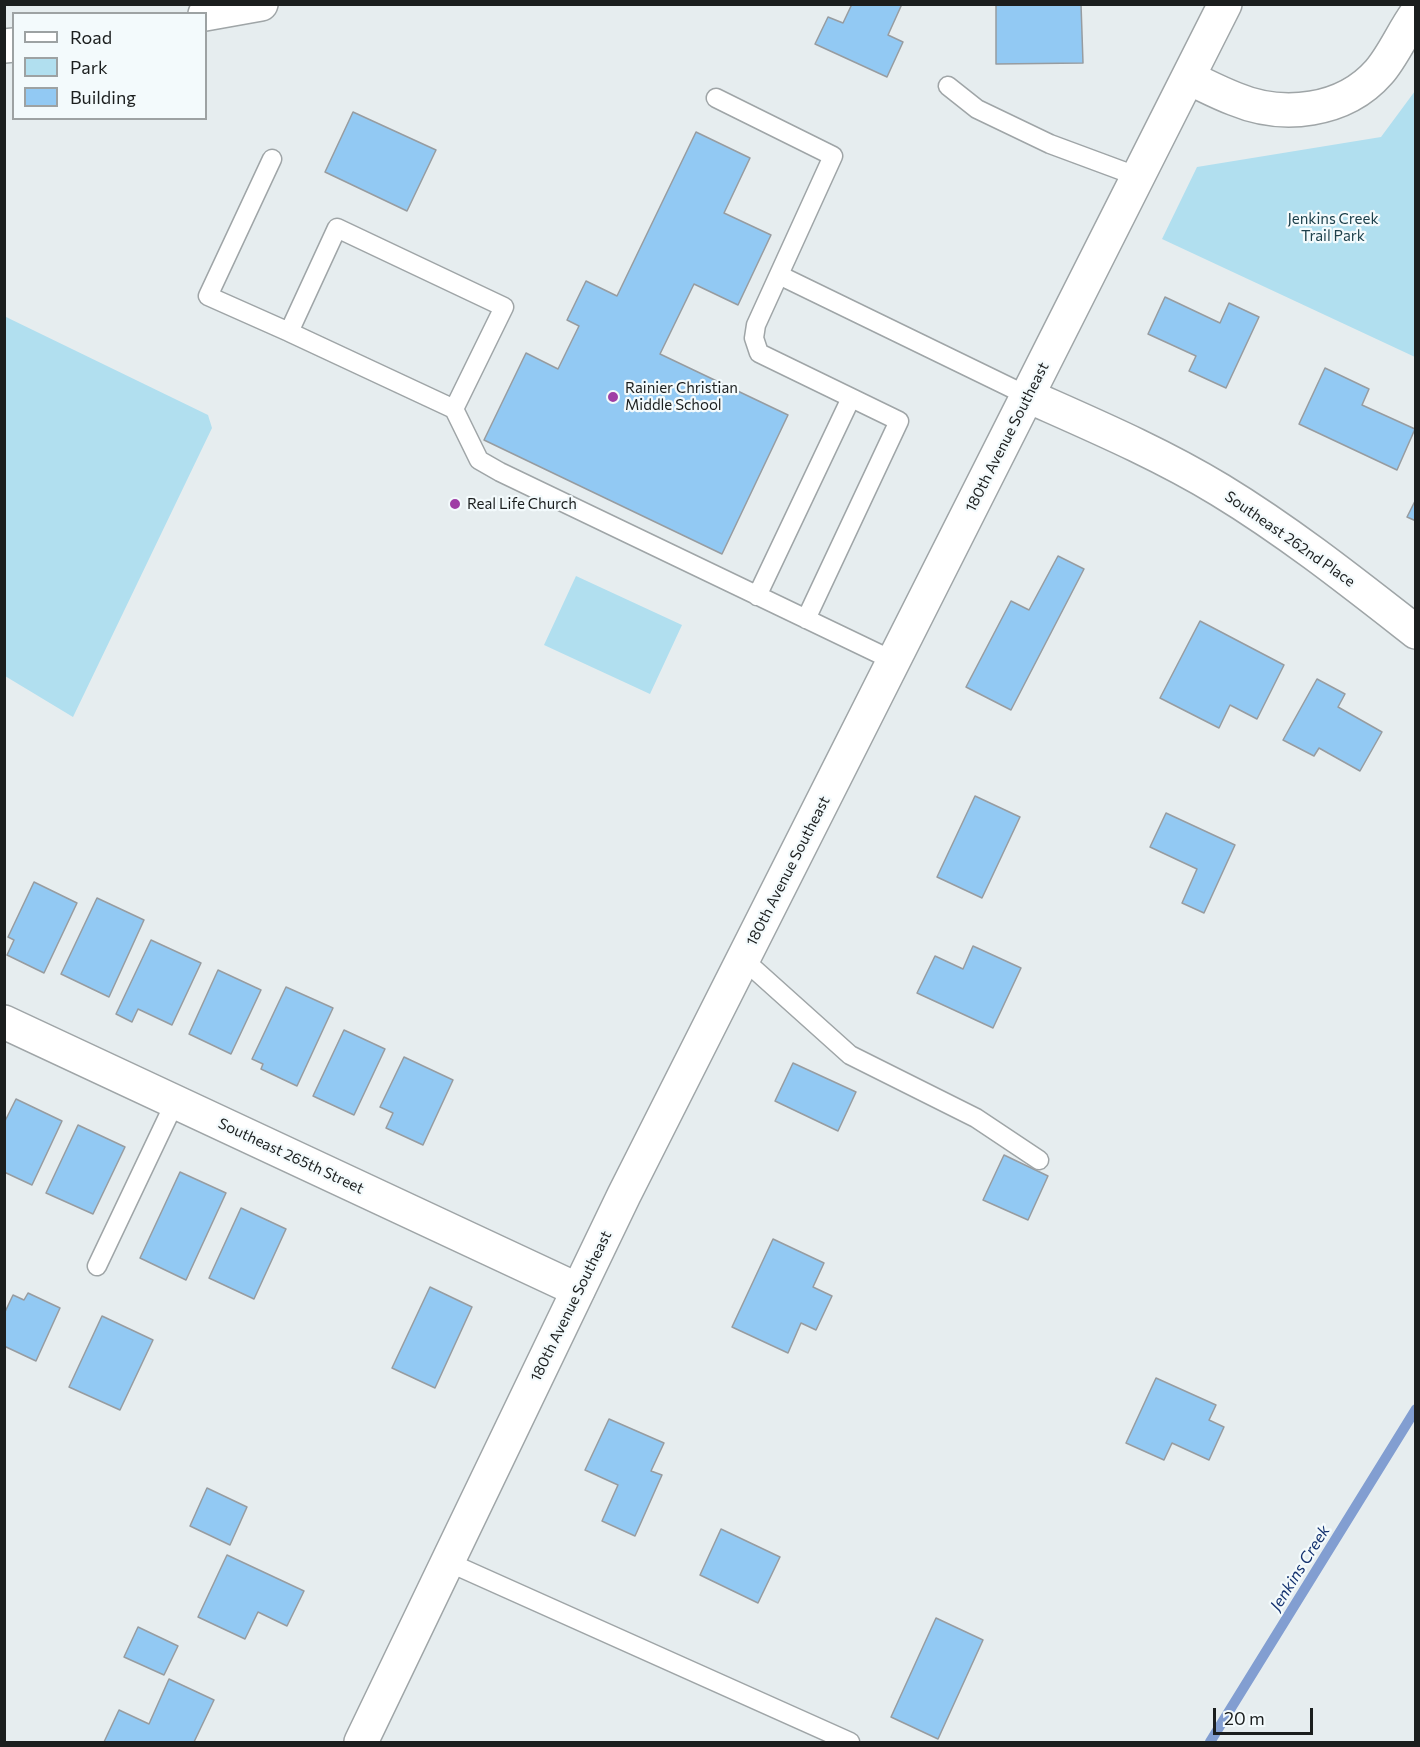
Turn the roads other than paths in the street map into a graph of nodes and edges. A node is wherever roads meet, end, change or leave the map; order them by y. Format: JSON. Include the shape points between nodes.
{"nodes":[{"id":1,"x":261,"y":4,"type":"edge"},
{"id":2,"x":1225,"y":4,"type":"edge"},
{"id":3,"x":207,"y":14,"type":"edge"},
{"id":4,"x":1416,"y":14,"type":"edge"},
{"id":5,"x":1189,"y":78,"type":"junction"},
{"id":6,"x":948,"y":86,"type":"dead end"},
{"id":7,"x":716,"y":98,"type":"dead end"},
{"id":8,"x":272,"y":159,"type":"dead end"},
{"id":9,"x":1139,"y":177,"type":"junction"},
{"id":10,"x":779,"y":275,"type":"junction"},
{"id":11,"x":289,"y":332,"type":"junction"},
{"id":12,"x":1028,"y":396,"type":"junction"},
{"id":13,"x":851,"y":398,"type":"junction"},
{"id":14,"x":454,"y":409,"type":"junction"},
{"id":15,"x":757,"y":596,"type":"junction"},
{"id":16,"x":806,"y":619,"type":"junction"},
{"id":17,"x":1416,"y":632,"type":"edge"},
{"id":18,"x":894,"y":661,"type":"junction"},
{"id":19,"x":743,"y":959,"type":"junction"},
{"id":20,"x":4,"y":1022,"type":"edge"},
{"id":21,"x":175,"y":1102,"type":"junction"},
{"id":22,"x":1039,"y":1160,"type":"dead end"},
{"id":23,"x":97,"y":1266,"type":"dead end"},
{"id":24,"x":578,"y":1290,"type":"junction"},
{"id":25,"x":448,"y":1562,"type":"junction"},
{"id":26,"x":361,"y":1743,"type":"edge"},
{"id":27,"x":849,"y":1743,"type":"edge"}],
"edges":[{"from":1,"to":3,"type":"main road"},
{"from":2,"to":5,"type":"main road","name":"180th Avenue Southeast"},
{"from":4,"to":5,"type":"main road","via":[[1379,72],[1349,98],[1304,110],[1269,108],[1236,100]]},
{"from":5,"to":9,"type":"main road","name":"180th Avenue Southeast"},
{"from":6,"to":9,"type":"lane","via":[[976,109],[1050,144]]},
{"from":7,"to":10,"type":"lane","via":[[834,156]]},
{"from":8,"to":11,"type":"lane","via":[[208,296]]},
{"from":9,"to":12,"type":"main road","name":"180th Avenue Southeast"},
{"from":10,"to":12,"type":"lane"},
{"from":10,"to":13,"type":"lane","via":[[756,325],[754,338],[759,353]]},
{"from":11,"to":14,"type":"lane"},
{"from":11,"to":14,"type":"lane","via":[[337,228],[504,307]]},
{"from":12,"to":17,"type":"main road","name":"Southeast 262nd Place","via":[[1150,451],[1220,489],[1289,535]]},
{"from":12,"to":18,"type":"main road","name":"180th Avenue Southeast"},
{"from":13,"to":15,"type":"lane"},
{"from":13,"to":16,"type":"lane","via":[[899,422]]},
{"from":14,"to":15,"type":"lane","via":[[479,460]]},
{"from":15,"to":16,"type":"lane"},
{"from":16,"to":18,"type":"lane"},
{"from":18,"to":19,"type":"main road","name":"180th Avenue Southeast"},
{"from":19,"to":22,"type":"lane","via":[[850,1055],[976,1118]]},
{"from":19,"to":24,"type":"main road","name":"180th Avenue Southeast"},
{"from":20,"to":21,"type":"main road","name":"Southeast 265th Street"},
{"from":21,"to":23,"type":"lane"},
{"from":21,"to":24,"type":"main road","name":"Southeast 265th Street"},
{"from":24,"to":25,"type":"main road","name":"180th Avenue Southeast"},
{"from":25,"to":26,"type":"main road","name":"180th Avenue Southeast"},
{"from":25,"to":27,"type":"lane"}]}
